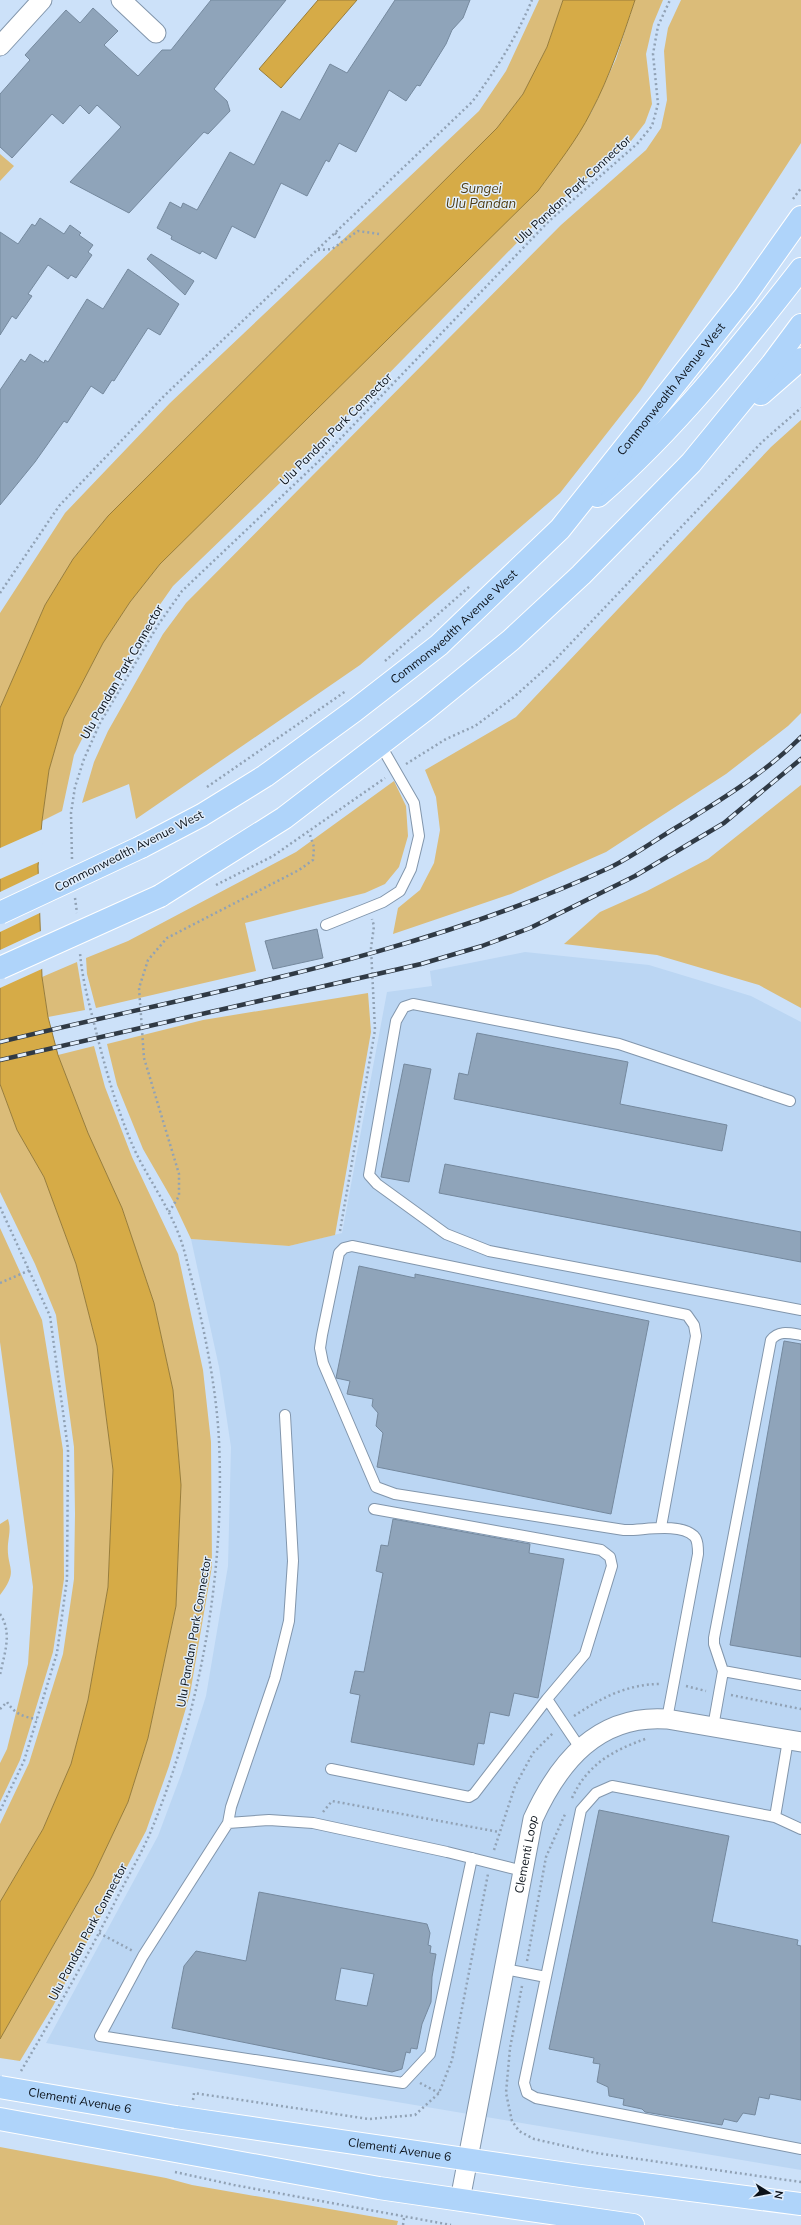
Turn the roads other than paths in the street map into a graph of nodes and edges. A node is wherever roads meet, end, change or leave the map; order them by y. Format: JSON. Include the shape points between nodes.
{"nodes":[{"id":1,"x":42,"y":0,"type":"edge"},
{"id":2,"x":121,"y":0,"type":"edge"},
{"id":3,"x":156,"y":33,"type":"dead end"},
{"id":4,"x":0,"y":46,"type":"edge"},
{"id":5,"x":796,"y":209,"type":"edge"},
{"id":6,"x":801,"y":269,"type":"edge"},
{"id":7,"x":801,"y":325,"type":"edge"},
{"id":8,"x":801,"y":359,"type":"edge"},
{"id":9,"x":719,"y":430,"type":"junction"},
{"id":10,"x":560,"y":530,"type":"junction"},
{"id":11,"x":380,"y":744,"type":"junction"},
{"id":12,"x":0,"y":914,"type":"edge"},
{"id":13,"x":326,"y":925,"type":"dead end"},
{"id":14,"x":0,"y":968,"type":"edge"},
{"id":15,"x":790,"y":1101,"type":"dead end"},
{"id":16,"x":801,"y":1310,"type":"edge"},
{"id":17,"x":801,"y":1335,"type":"edge"},
{"id":18,"x":285,"y":1415,"type":"dead end"},
{"id":19,"x":374,"y":1509,"type":"dead end"},
{"id":20,"x":661,"y":1527,"type":"junction"},
{"id":21,"x":724,"y":1671,"type":"junction"},
{"id":22,"x":801,"y":1685,"type":"edge"},
{"id":23,"x":547,"y":1699,"type":"junction"},
{"id":24,"x":667,"y":1718,"type":"junction"},
{"id":25,"x":713,"y":1727,"type":"junction"},
{"id":26,"x":795,"y":1741,"type":"edge"},
{"id":27,"x":580,"y":1748,"type":"junction"},
{"id":28,"x":331,"y":1769,"type":"dead end"},
{"id":29,"x":775,"y":1817,"type":"junction"},
{"id":30,"x":228,"y":1823,"type":"junction"},
{"id":31,"x":801,"y":1829,"type":"edge"},
{"id":32,"x":472,"y":1858,"type":"junction"},
{"id":33,"x":523,"y":1871,"type":"junction"},
{"id":34,"x":505,"y":1969,"type":"junction"},
{"id":35,"x":546,"y":1977,"type":"junction"},
{"id":36,"x":0,"y":2087,"type":"edge"},
{"id":37,"x":0,"y":2119,"type":"edge"},
{"id":38,"x":801,"y":2149,"type":"edge"},
{"id":39,"x":468,"y":2160,"type":"junction"},
{"id":40,"x":460,"y":2200,"type":"junction"},
{"id":41,"x":801,"y":2204,"type":"edge"},
{"id":42,"x":633,"y":2225,"type":"edge"}],
"edges":[{"from":1,"to":4,"type":"street"},
{"from":2,"to":3,"type":"street"},
{"from":5,"to":10,"type":"main road","name":"Commonwealth Avenue West","via":[[740,302]]},
{"from":6,"to":10,"type":"main road","via":[[685,411],[634,465]]},
{"from":7,"to":9,"type":"main road"},
{"from":8,"to":9,"type":"main road"},
{"from":9,"to":11,"type":"main road","via":[[581,576],[468,675]]},
{"from":10,"to":12,"type":"main road","name":"Commonwealth Avenue West","bridge":true,"via":[[439,645],[265,776],[202,815],[141,847]]},
{"from":11,"to":13,"type":"lane","via":[[414,803],[419,836],[411,869],[400,891],[383,902]]},
{"from":11,"to":14,"type":"main road","bridge":true,"via":[[284,818],[160,896]]},
{"from":15,"to":16,"type":"lane","via":[[619,1044],[413,1004],[404,1007],[396,1021],[369,1175],[377,1184],[446,1234],[490,1251]]},
{"from":17,"to":21,"type":"lane","via":[[784,1332],[776,1334],[771,1340],[714,1638]]},
{"from":18,"to":30,"type":"lane","via":[[293,1561],[289,1621],[275,1678],[231,1807]]},
{"from":19,"to":23,"type":"lane","via":[[601,1550],[610,1557],[612,1566],[588,1648]]},
{"from":20,"to":20,"type":"lane","via":[[624,1530],[395,1494],[376,1487],[323,1363],[320,1348],[338,1253],[352,1246],[687,1315],[694,1325],[696,1336]]},
{"from":20,"to":24,"type":"lane","via":[[694,1536],[698,1554]]},
{"from":21,"to":22,"type":"lane"},
{"from":21,"to":25,"type":"lane"},
{"from":23,"to":27,"type":"lane"},
{"from":23,"to":28,"type":"lane","via":[[472,1796]]},
{"from":24,"to":25,"type":"street","name":"Clementi Loop"},
{"from":24,"to":27,"type":"street","name":"Clementi Loop","via":[[650,1717],[630,1721],[608,1729]]},
{"from":25,"to":26,"type":"street","name":"Clementi Loop"},
{"from":26,"to":29,"type":"lane"},
{"from":27,"to":33,"type":"street","name":"Clementi Loop","via":[[560,1770],[533,1819]]},
{"from":29,"to":31,"type":"lane"},
{"from":29,"to":35,"type":"lane","via":[[612,1786],[596,1793],[581,1810]]},
{"from":30,"to":32,"type":"lane","via":[[268,1820],[313,1824]]},
{"from":30,"to":32,"type":"lane","via":[[143,1956],[100,2036],[403,2083],[430,2054]]},
{"from":32,"to":33,"type":"lane"},
{"from":33,"to":34,"type":"street","name":"Clementi Loop"},
{"from":34,"to":35,"type":"lane"},
{"from":34,"to":39,"type":"street","name":"Clementi Loop"},
{"from":35,"to":38,"type":"lane","via":[[524,2083],[527,2093],[536,2098]]},
{"from":36,"to":39,"type":"main road","name":"Clementi Avenue 6","bridge":true,"via":[[176,2117]]},
{"from":37,"to":40,"type":"main road","via":[[171,2161]]},
{"from":39,"to":40,"type":"street","name":"Clementi Loop"},
{"from":39,"to":41,"type":"main road","name":"Clementi Avenue 6"},
{"from":40,"to":42,"type":"main road"}]}
